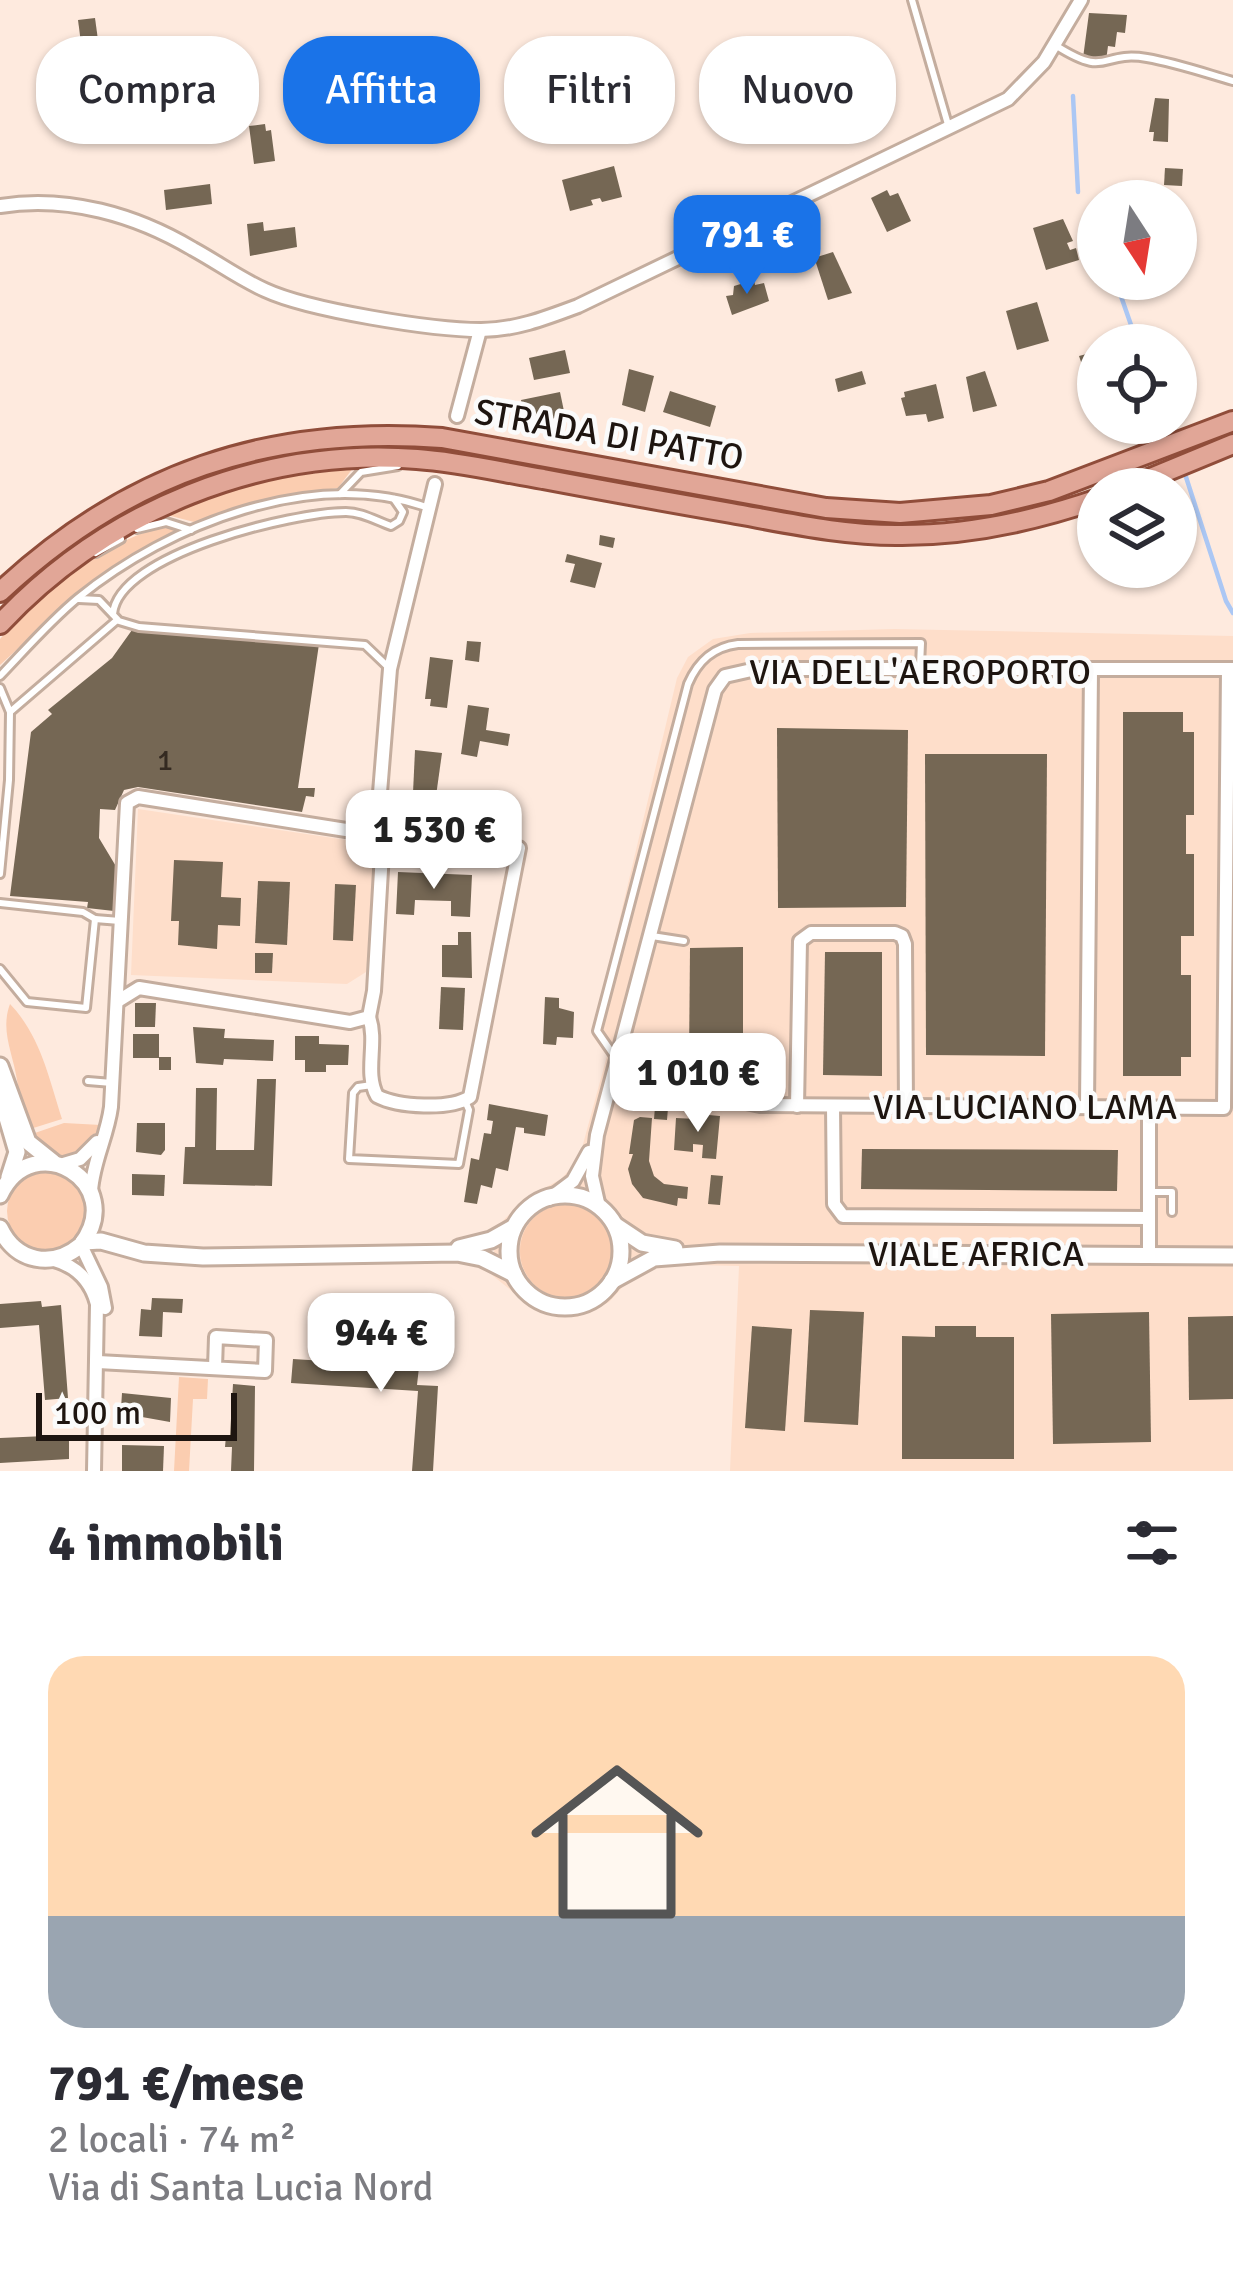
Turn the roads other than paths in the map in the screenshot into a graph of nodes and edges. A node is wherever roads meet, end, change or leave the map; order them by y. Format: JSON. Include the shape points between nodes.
{"nodes":[{"id":1,"x":913,"y":0,"type":"edge"},
{"id":2,"x":1081,"y":0,"type":"edge"},
{"id":3,"x":1055,"y":45,"type":"junction"},
{"id":4,"x":1233,"y":81,"type":"edge"},
{"id":5,"x":949,"y":128,"type":"junction"},
{"id":6,"x":0,"y":206,"type":"edge"},
{"id":7,"x":480,"y":330,"type":"junction"},
{"id":8,"x":457,"y":416,"type":"dead end"},
{"id":9,"x":1233,"y":421,"type":"edge"},
{"id":10,"x":1233,"y":444,"type":"edge"},
{"id":11,"x":416,"y":459,"type":"junction"},
{"id":12,"x":1175,"y":468,"type":"edge"},
{"id":13,"x":435,"y":484,"type":"dead end"},
{"id":14,"x":340,"y":494,"type":"junction"},
{"id":15,"x":390,"y":498,"type":"junction"},
{"id":16,"x":1077,"y":505,"type":"edge"},
{"id":17,"x":429,"y":508,"type":"junction"},
{"id":18,"x":191,"y":530,"type":"junction"},
{"id":19,"x":80,"y":554,"type":"junction"},
{"id":20,"x":0,"y":592,"type":"edge"},
{"id":21,"x":75,"y":600,"type":"junction"},
{"id":22,"x":115,"y":617,"type":"junction"},
{"id":23,"x":0,"y":624,"type":"edge"},
{"id":24,"x":757,"y":643,"type":"junction"},
{"id":25,"x":390,"y":669,"type":"junction"},
{"id":26,"x":756,"y":669,"type":"junction"},
{"id":27,"x":920,"y":670,"type":"junction"},
{"id":28,"x":1090,"y":670,"type":"junction"},
{"id":29,"x":1230,"y":670,"type":"edge"},
{"id":30,"x":0,"y":676,"type":"edge"},
{"id":31,"x":0,"y":688,"type":"edge"},
{"id":32,"x":10,"y":712,"type":"junction"},
{"id":33,"x":4,"y":771,"type":"edge"},
{"id":34,"x":346,"y":830,"type":"junction"},
{"id":35,"x":519,"y":848,"type":"dead end"},
{"id":36,"x":0,"y":874,"type":"edge"},
{"id":37,"x":0,"y":903,"type":"edge"},
{"id":38,"x":94,"y":920,"type":"junction"},
{"id":39,"x":121,"y":921,"type":"junction"},
{"id":40,"x":649,"y":935,"type":"junction"},
{"id":41,"x":684,"y":941,"type":"dead end"},
{"id":42,"x":0,"y":969,"type":"edge"},
{"id":43,"x":117,"y":1002,"type":"junction"},
{"id":44,"x":39,"y":1004,"type":"junction"},
{"id":45,"x":86,"y":1008,"type":"junction"},
{"id":46,"x":46,"y":1015,"type":"dead end"},
{"id":47,"x":369,"y":1017,"type":"junction"},
{"id":48,"x":86,"y":1018,"type":"dead end"},
{"id":49,"x":1,"y":1064,"type":"edge"},
{"id":50,"x":616,"y":1067,"type":"junction"},
{"id":51,"x":745,"y":1079,"type":"dead end"},
{"id":52,"x":88,"y":1082,"type":"dead end"},
{"id":53,"x":112,"y":1083,"type":"junction"},
{"id":54,"x":372,"y":1085,"type":"junction"},
{"id":55,"x":0,"y":1094,"type":"edge"},
{"id":56,"x":465,"y":1101,"type":"junction"},
{"id":57,"x":740,"y":1101,"type":"junction"},
{"id":58,"x":797,"y":1106,"type":"junction"},
{"id":59,"x":833,"y":1106,"type":"junction"},
{"id":60,"x":906,"y":1107,"type":"junction"},
{"id":61,"x":1087,"y":1107,"type":"junction"},
{"id":62,"x":1149,"y":1107,"type":"junction"},
{"id":63,"x":108,"y":1126,"type":"junction"},
{"id":64,"x":597,"y":1135,"type":"junction"},
{"id":65,"x":58,"y":1164,"type":"junction"},
{"id":66,"x":4,"y":1188,"type":"edge"},
{"id":67,"x":1149,"y":1192,"type":"junction"},
{"id":68,"x":92,"y":1199,"type":"junction"},
{"id":69,"x":549,"y":1199,"type":"junction"},
{"id":70,"x":599,"y":1207,"type":"junction"},
{"id":71,"x":1172,"y":1212,"type":"dead end"},
{"id":72,"x":1149,"y":1218,"type":"junction"},
{"id":73,"x":615,"y":1224,"type":"junction"},
{"id":74,"x":515,"y":1226,"type":"junction"},
{"id":75,"x":0,"y":1228,"type":"edge"},
{"id":76,"x":82,"y":1244,"type":"junction"},
{"id":77,"x":408,"y":1253,"type":"junction"},
{"id":78,"x":720,"y":1253,"type":"junction"},
{"id":79,"x":158,"y":1254,"type":"junction"},
{"id":80,"x":1149,"y":1256,"type":"junction"},
{"id":81,"x":1233,"y":1256,"type":"edge"},
{"id":82,"x":51,"y":1260,"type":"junction"},
{"id":83,"x":514,"y":1274,"type":"junction"},
{"id":84,"x":612,"y":1281,"type":"junction"},
{"id":85,"x":98,"y":1356,"type":"junction"},
{"id":86,"x":215,"y":1368,"type":"junction"},
{"id":87,"x":94,"y":1471,"type":"edge"}],
"edges":[{"from":1,"to":5,"type":"lane"},
{"from":2,"to":3,"type":"street"},
{"from":3,"to":4,"type":"lane","via":[[1084,64],[1145,58]]},
{"from":3,"to":5,"type":"street","via":[[1016,94]]},
{"from":5,"to":7,"type":"street","via":[[578,306]]},
{"from":6,"to":7,"type":"street","via":[[103,211],[164,233],[290,300]]},
{"from":7,"to":8,"type":"street"},
{"from":9,"to":20,"type":"main road","name":"STRADA DI PATTO","via":[[1049,491],[900,513],[826,508],[442,438],[309,439],[165,478],[71,531]]},
{"from":10,"to":12,"type":"main road"},
{"from":11,"to":14,"type":"lane","via":[[361,472]]},
{"from":11,"to":16,"type":"main road","name":"STRADA DI PATTO","via":[[878,534],[999,527]]},
{"from":11,"to":19,"type":"main road","name":"STRADA DI PATTO","via":[[334,459],[260,471],[170,501]]},
{"from":13,"to":17,"type":"street"},
{"from":14,"to":15,"type":"lane"},
{"from":14,"to":18,"type":"lane"},
{"from":15,"to":17,"type":"lane"},
{"from":15,"to":22,"type":"lane","via":[[403,512],[391,526],[329,513],[213,541],[131,581],[116,598]]},
{"from":17,"to":25,"type":"street"},
{"from":18,"to":19,"type":"lane","via":[[158,522],[96,554]]},
{"from":18,"to":21,"type":"lane"},
{"from":19,"to":23,"type":"main road","name":"STRADA DI PATTO"},
{"from":21,"to":22,"type":"lane","via":[[99,599]]},
{"from":21,"to":30,"type":"lane"},
{"from":22,"to":25,"type":"lane","via":[[163,629],[365,645]]},
{"from":22,"to":32,"type":"lane"},
{"from":24,"to":26,"type":"lane"},
{"from":24,"to":27,"type":"lane","via":[[921,643]]},
{"from":24,"to":50,"type":"lane","via":[[713,651],[688,684],[597,1031]]},
{"from":25,"to":34,"type":"street","via":[[380,805],[368,824]]},
{"from":26,"to":27,"type":"street","name":"VIA DELL'AEROPORTO"},
{"from":26,"to":40,"type":"street","name":"VIA DELL'AEROPORTO","via":[[730,673],[715,690]]},
{"from":27,"to":28,"type":"street","name":"VIA DELL'AEROPORTO"},
{"from":28,"to":29,"type":"street","name":"VIA DELL'AEROPORTO"},
{"from":28,"to":61,"type":"street"},
{"from":29,"to":62,"type":"street","name":"VIA LUCIANO LAMA","via":[[1224,1108]]},
{"from":31,"to":32,"type":"lane"},
{"from":32,"to":33,"type":"lane"},
{"from":33,"to":36,"type":"lane"},
{"from":34,"to":39,"type":"street","via":[[132,798],[125,808]]},
{"from":34,"to":47,"type":"street","via":[[374,837],[382,853]]},
{"from":35,"to":56,"type":"street"},
{"from":37,"to":38,"type":"lane"},
{"from":38,"to":39,"type":"lane"},
{"from":38,"to":45,"type":"lane"},
{"from":39,"to":43,"type":"street"},
{"from":40,"to":41,"type":"lane"},
{"from":40,"to":50,"type":"street","name":"VIA DELL'AEROPORTO"},
{"from":42,"to":44,"type":"lane","via":[[22,998]]},
{"from":43,"to":47,"type":"street","via":[[146,988],[350,1022]]},
{"from":43,"to":53,"type":"street"},
{"from":44,"to":45,"type":"lane"},
{"from":44,"to":46,"type":"lane"},
{"from":45,"to":48,"type":"lane"},
{"from":47,"to":54,"type":"street"},
{"from":49,"to":65,"type":"street","name":"VIALE AFRICA","via":[[28,1142]]},
{"from":50,"to":57,"type":"street","name":"VIA LUCIANO LAMA"},
{"from":50,"to":64,"type":"street","name":"VIA DELL'AEROPORTO"},
{"from":51,"to":57,"type":"lane"},
{"from":52,"to":53,"type":"lane"},
{"from":53,"to":63,"type":"street"},
{"from":54,"to":56,"type":"street","via":[[387,1101]]},
{"from":54,"to":56,"type":"lane","via":[[353,1093],[349,1160],[459,1164]]},
{"from":55,"to":66,"type":"street","via":[[16,1152]]},
{"from":57,"to":58,"type":"street","name":"VIA LUCIANO LAMA"},
{"from":58,"to":59,"type":"street","name":"VIA LUCIANO LAMA"},
{"from":58,"to":60,"type":"street","via":[[800,941],[811,933],[895,933],[905,944]]},
{"from":59,"to":60,"type":"street","name":"VIA LUCIANO LAMA"},
{"from":59,"to":72,"type":"street","via":[[834,1204],[843,1216]]},
{"from":60,"to":61,"type":"street","name":"VIA LUCIANO LAMA"},
{"from":61,"to":62,"type":"street","name":"VIA LUCIANO LAMA"},
{"from":62,"to":67,"type":"street"},
{"from":63,"to":65,"type":"street","via":[[84,1156]]},
{"from":63,"to":68,"type":"street"},
{"from":64,"to":69,"type":"street","name":"VIA DELL'AEROPORTO","via":[[579,1174]]},
{"from":64,"to":70,"type":"street","name":"VIA DELL'AEROPORTO","via":[[592,1176]]},
{"from":65,"to":66,"type":"street","via":[[29,1166]]},
{"from":65,"to":68,"type":"street","name":"VIALE AFRICA","via":[[78,1175]]},
{"from":67,"to":71,"type":"lane","via":[[1172,1192]]},
{"from":67,"to":72,"type":"street"},
{"from":68,"to":76,"type":"street"},
{"from":68,"to":79,"type":"street","name":"VIALE AFRICA","via":[[112,1232]]},
{"from":69,"to":70,"type":"street","via":[[580,1197]]},
{"from":69,"to":74,"type":"street","name":"VIALE AFRICA"},
{"from":70,"to":73,"type":"street","name":"VIALE AFRICA"},
{"from":72,"to":80,"type":"street"},
{"from":73,"to":78,"type":"street","name":"VIALE AFRICA","via":[[650,1245]]},
{"from":73,"to":84,"type":"street","via":[[621,1251]]},
{"from":74,"to":77,"type":"street","name":"VIALE AFRICA","via":[[481,1243]]},
{"from":74,"to":83,"type":"street"},
{"from":75,"to":82,"type":"street","via":[[10,1250]]},
{"from":76,"to":79,"type":"street","name":"VIALE AFRICA"},
{"from":76,"to":82,"type":"street"},
{"from":76,"to":85,"type":"street","via":[[104,1296]]},
{"from":77,"to":79,"type":"street","name":"VIALE AFRICA"},
{"from":77,"to":83,"type":"street","name":"VIALE AFRICA","via":[[474,1256]]},
{"from":78,"to":80,"type":"street","name":"VIALE AFRICA"},
{"from":78,"to":84,"type":"street","name":"VIALE AFRICA","via":[[646,1260]]},
{"from":80,"to":81,"type":"street","name":"VIALE AFRICA"},
{"from":82,"to":85,"type":"street","via":[[74,1268],[92,1288]]},
{"from":83,"to":84,"type":"street","name":"VIALE AFRICA","via":[[529,1294],[559,1307],[587,1302]]},
{"from":85,"to":86,"type":"street"},
{"from":85,"to":87,"type":"street"},
{"from":86,"to":86,"type":"street","via":[[265,1371],[266,1340],[216,1337]]}]}
